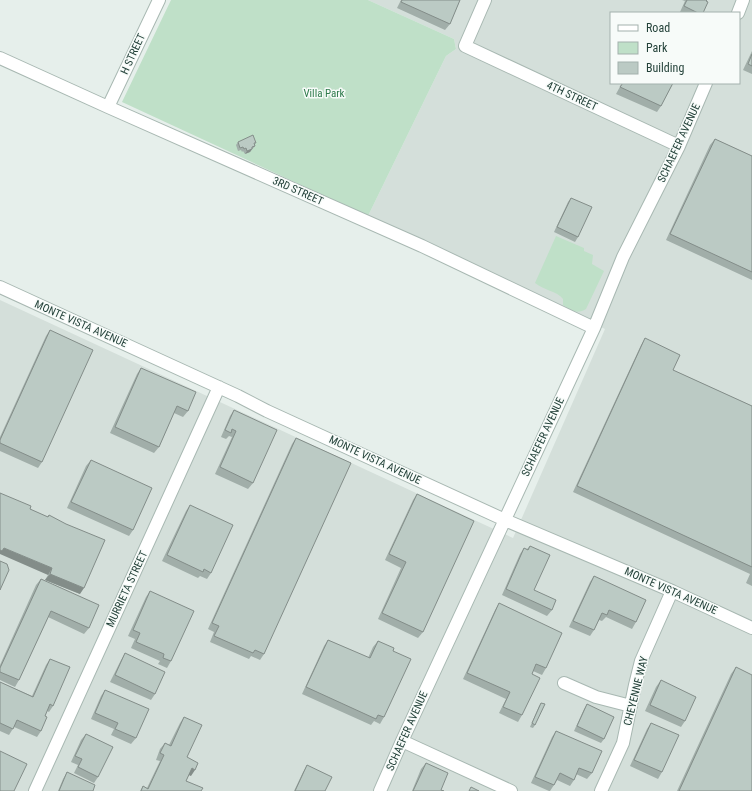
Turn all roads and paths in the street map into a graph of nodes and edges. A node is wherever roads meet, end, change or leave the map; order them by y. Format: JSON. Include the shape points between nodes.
{"nodes":[{"id":1,"x":158,"y":0,"type":"edge"},
{"id":2,"x":485,"y":0,"type":"edge"},
{"id":3,"x":743,"y":0,"type":"edge"},
{"id":4,"x":738,"y":12,"type":"edge"},
{"id":5,"x":0,"y":58,"type":"edge"},
{"id":6,"x":706,"y":84,"type":"edge"},
{"id":7,"x":108,"y":108,"type":"junction"},
{"id":8,"x":679,"y":146,"type":"junction"},
{"id":9,"x":0,"y":287,"type":"edge"},
{"id":10,"x":594,"y":328,"type":"junction"},
{"id":11,"x":219,"y":387,"type":"junction"},
{"id":12,"x":505,"y":520,"type":"junction"},
{"id":13,"x":672,"y":591,"type":"junction"},
{"id":14,"x":752,"y":628,"type":"edge"},
{"id":15,"x":564,"y":682,"type":"dead end"},
{"id":16,"x":631,"y":706,"type":"junction"},
{"id":17,"x":402,"y":741,"type":"junction"},
{"id":18,"x":35,"y":791,"type":"edge"},
{"id":19,"x":380,"y":791,"type":"edge"},
{"id":20,"x":511,"y":791,"type":"edge"},
{"id":21,"x":601,"y":791,"type":"edge"}],
"edges":[{"from":1,"to":7,"type":"street","name":"H STREET"},
{"from":2,"to":8,"type":"street","name":"4TH STREET","via":[[464,46]]},
{"from":3,"to":4,"type":"street"},
{"from":5,"to":7,"type":"street","name":"3RD STREET"},
{"from":6,"to":8,"type":"street","name":"SCHAEFER AVENUE"},
{"from":7,"to":10,"type":"street","name":"3RD STREET","via":[[422,246]]},
{"from":8,"to":10,"type":"street","name":"SCHAEFER AVENUE","via":[[623,257]]},
{"from":9,"to":11,"type":"street","name":"MONTE VISTA AVENUE"},
{"from":10,"to":12,"type":"street","name":"SCHAEFER AVENUE"},
{"from":11,"to":12,"type":"street","name":"MONTE VISTA AVENUE"},
{"from":11,"to":18,"type":"street","name":"MURRIETA STREET"},
{"from":12,"to":13,"type":"street","name":"MONTE VISTA AVENUE"},
{"from":12,"to":17,"type":"street","name":"SCHAEFER AVENUE"},
{"from":13,"to":14,"type":"street","name":"MONTE VISTA AVENUE"},
{"from":13,"to":16,"type":"street","name":"CHEYENNE WAY","via":[[641,661]]},
{"from":15,"to":16,"type":"street","via":[[596,697]]},
{"from":16,"to":21,"type":"street","name":"CHEYENNE WAY","via":[[623,743]]},
{"from":17,"to":19,"type":"street","name":"SCHAEFER AVENUE"},
{"from":17,"to":20,"type":"street"}]}
